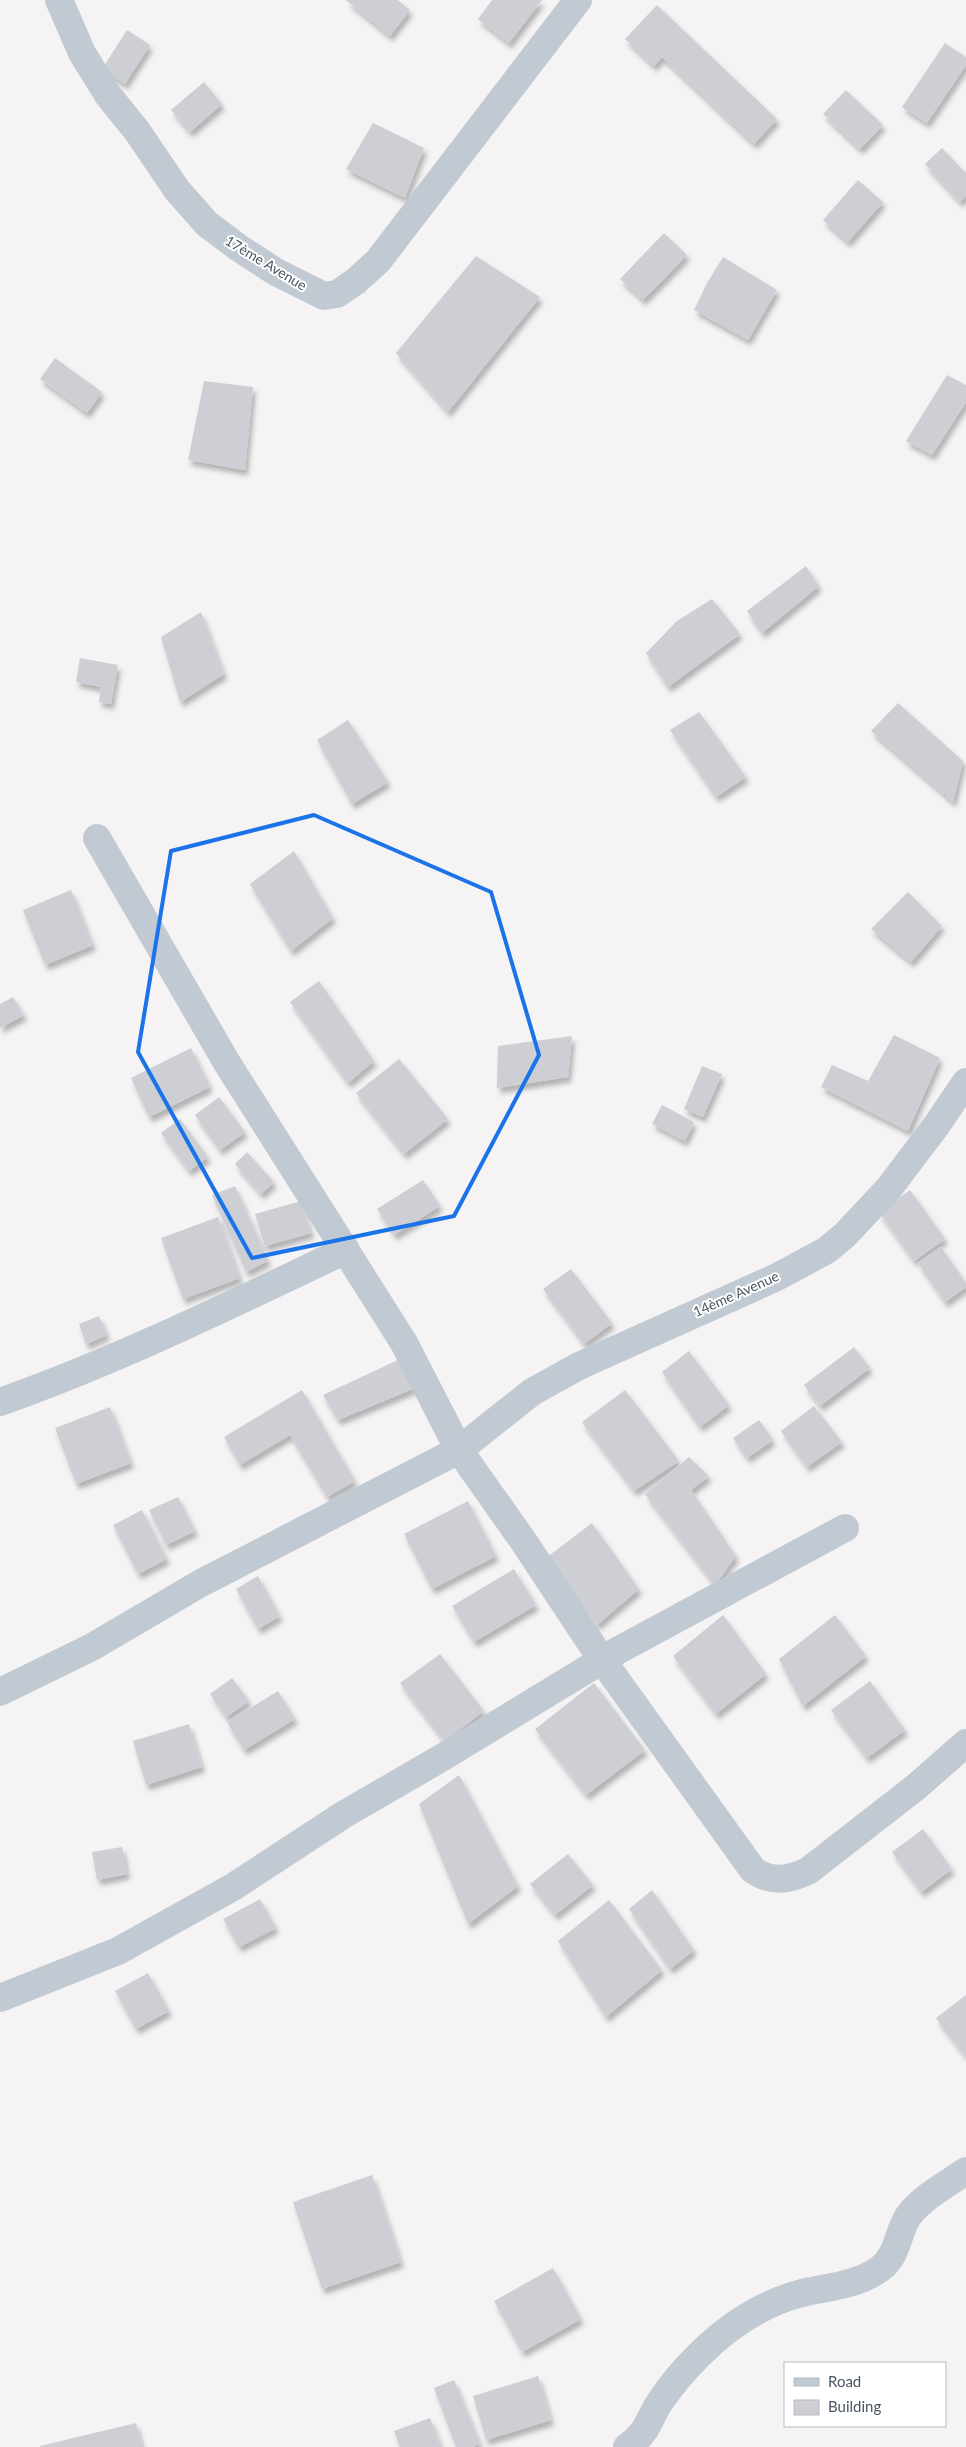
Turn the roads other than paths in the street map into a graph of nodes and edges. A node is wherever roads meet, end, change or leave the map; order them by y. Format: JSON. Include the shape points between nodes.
{"nodes":[{"id":1,"x":58,"y":0,"type":"edge"},
{"id":2,"x":578,"y":0,"type":"edge"},
{"id":3,"x":97,"y":838,"type":"dead end"},
{"id":4,"x":966,"y":1082,"type":"edge"},
{"id":5,"x":346,"y":1250,"type":"junction"},
{"id":6,"x":0,"y":1402,"type":"edge"},
{"id":7,"x":459,"y":1450,"type":"junction"},
{"id":8,"x":845,"y":1528,"type":"dead end"},
{"id":9,"x":602,"y":1660,"type":"junction"},
{"id":10,"x":0,"y":1692,"type":"edge"},
{"id":11,"x":966,"y":1743,"type":"edge"},
{"id":12,"x":0,"y":1998,"type":"edge"},
{"id":13,"x":966,"y":2171,"type":"edge"},
{"id":14,"x":627,"y":2447,"type":"edge"}],
"edges":[{"from":1,"to":2,"type":"street","name":"17ème Avenue","via":[[82,53],[108,95],[189,204],[207,224],[238,248],[324,296],[337,294],[378,261]]},
{"from":3,"to":5,"type":"street","via":[[227,1063]]},
{"from":4,"to":7,"type":"street","name":"14ème Avenue","via":[[890,1188],[827,1250],[777,1277],[579,1366],[532,1392]]},
{"from":5,"to":6,"type":"street","via":[[170,1334],[63,1380]]},
{"from":5,"to":7,"type":"street","via":[[404,1343]]},
{"from":7,"to":9,"type":"street"},
{"from":7,"to":10,"type":"street","name":"14ème Avenue","via":[[201,1583],[92,1647]]},
{"from":8,"to":9,"type":"street"},
{"from":9,"to":11,"type":"street","via":[[732,1842],[753,1870],[763,1877],[790,1879],[808,1871],[916,1787]]},
{"from":9,"to":12,"type":"street","via":[[343,1815],[233,1887],[118,1951]]},
{"from":13,"to":14,"type":"street","via":[[918,2205],[900,2230],[896,2249],[882,2267],[846,2284],[772,2302],[734,2326],[699,2355],[661,2400],[650,2423],[636,2441]]}]}
